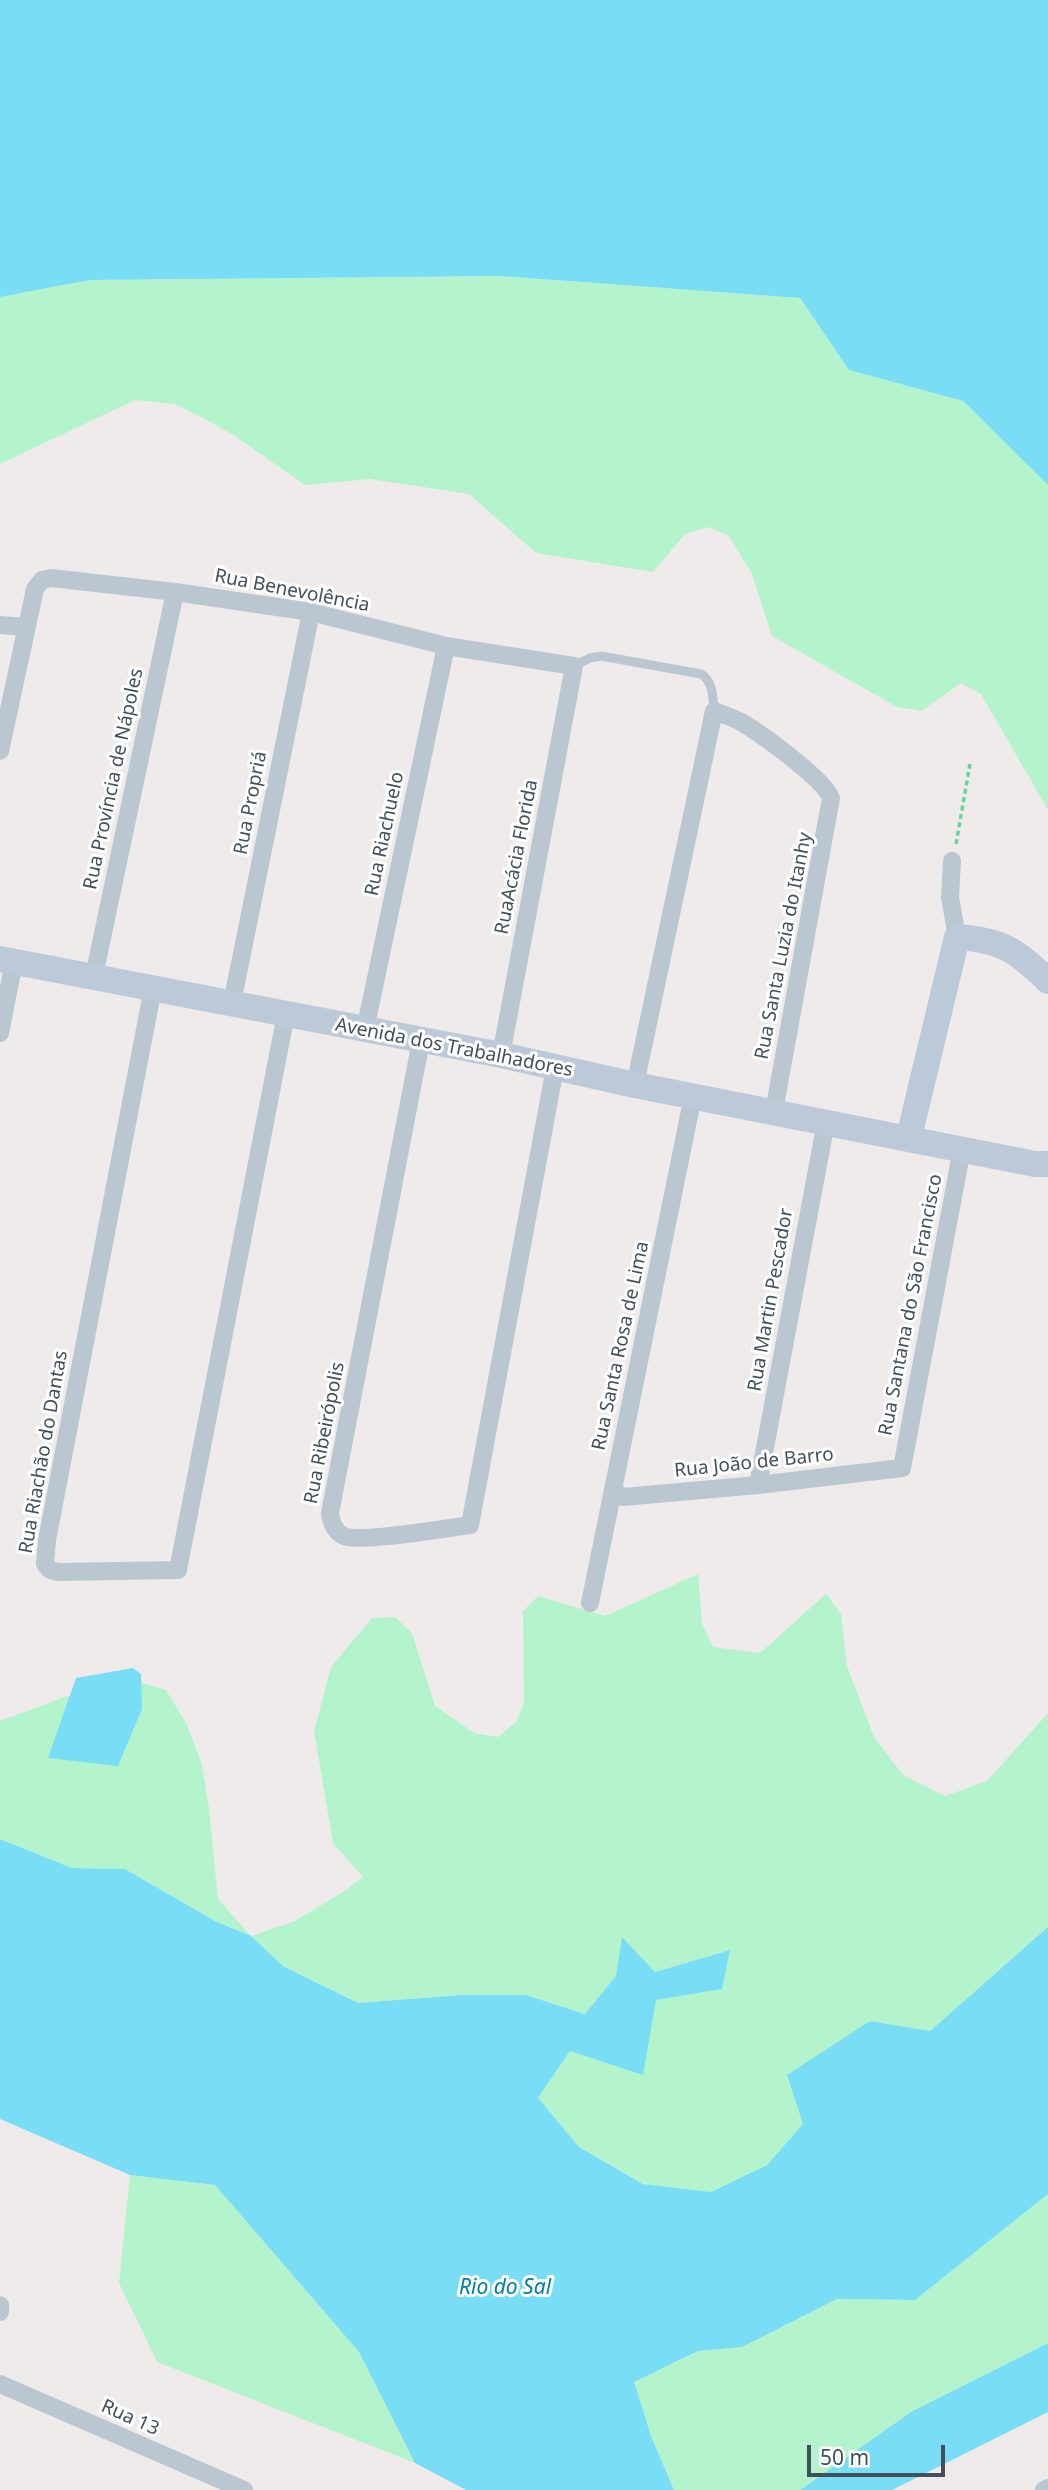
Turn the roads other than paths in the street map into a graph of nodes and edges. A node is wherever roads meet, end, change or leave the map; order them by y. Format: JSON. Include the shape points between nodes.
{"nodes":[{"id":1,"x":175,"y":592,"type":"junction"},
{"id":2,"x":311,"y":612,"type":"junction"},
{"id":3,"x":0,"y":625,"type":"edge"},
{"id":4,"x":26,"y":627,"type":"junction"},
{"id":5,"x":446,"y":646,"type":"junction"},
{"id":6,"x":575,"y":666,"type":"junction"},
{"id":7,"x":714,"y":711,"type":"junction"},
{"id":8,"x":0,"y":751,"type":"edge"},
{"id":9,"x":953,"y":861,"type":"road end"},
{"id":10,"x":957,"y":937,"type":"junction"},
{"id":11,"x":7,"y":960,"type":"edge"},
{"id":12,"x":94,"y":976,"type":"junction"},
{"id":13,"x":1048,"y":981,"type":"edge"},
{"id":14,"x":153,"y":988,"type":"junction"},
{"id":15,"x":232,"y":1003,"type":"junction"},
{"id":16,"x":286,"y":1014,"type":"junction"},
{"id":17,"x":365,"y":1030,"type":"junction"},
{"id":18,"x":0,"y":1033,"type":"edge"},
{"id":19,"x":422,"y":1041,"type":"junction"},
{"id":20,"x":501,"y":1055,"type":"junction"},
{"id":21,"x":555,"y":1069,"type":"junction"},
{"id":22,"x":635,"y":1085,"type":"junction"},
{"id":23,"x":693,"y":1096,"type":"junction"},
{"id":24,"x":774,"y":1111,"type":"junction"},
{"id":25,"x":825,"y":1122,"type":"junction"},
{"id":26,"x":909,"y":1137,"type":"junction"},
{"id":27,"x":962,"y":1149,"type":"junction"},
{"id":28,"x":1048,"y":1164,"type":"edge"},
{"id":29,"x":902,"y":1468,"type":"joint"},
{"id":30,"x":758,"y":1485,"type":"junction"},
{"id":31,"x":613,"y":1490,"type":"junction"},
{"id":32,"x":590,"y":1603,"type":"dead end"},
{"id":33,"x":0,"y":2305,"type":"edge"},
{"id":34,"x":0,"y":2312,"type":"edge"},
{"id":35,"x":0,"y":2384,"type":"edge"},
{"id":36,"x":211,"y":2484,"type":"edge"},
{"id":37,"x":244,"y":2490,"type":"edge"}],
"edges":[{"from":1,"to":2,"type":"street","name":"Rua Benevolência"},
{"from":1,"to":4,"type":"street","name":"Rua Benevolência","via":[[59,578],[42,580],[35,589]]},
{"from":1,"to":12,"type":"street","name":"Rua Província de Nápoles"},
{"from":2,"to":5,"type":"street","name":"Rua Benevolência"},
{"from":2,"to":15,"type":"street","name":"Rua Propriá"},
{"from":3,"to":4,"type":"street"},
{"from":4,"to":8,"type":"street"},
{"from":5,"to":6,"type":"street","name":"Rua Benevolência"},
{"from":5,"to":17,"type":"street","name":"Rua Riachuelo"},
{"from":6,"to":7,"type":"lane","via":[[601,656],[701,674],[710,685]]},
{"from":6,"to":20,"type":"street","name":"RuaAcácia Florida"},
{"from":7,"to":22,"type":"street"},
{"from":7,"to":24,"type":"street","name":"Rua Santa Luzia do Itanhy","via":[[759,733],[830,795]]},
{"from":9,"to":10,"type":"street","via":[[950,897]]},
{"from":10,"to":13,"type":"street","via":[[1002,944]]},
{"from":10,"to":26,"type":"street"},
{"from":11,"to":12,"type":"street","name":"Avenida dos Trabalhadores"},
{"from":11,"to":18,"type":"street"},
{"from":12,"to":14,"type":"street","name":"Avenida dos Trabalhadores"},
{"from":14,"to":15,"type":"street","name":"Avenida dos Trabalhadores"},
{"from":14,"to":16,"type":"street","name":"Rua Riachão do Dantas","via":[[47,1540],[46,1564],[58,1572],[178,1570]]},
{"from":15,"to":16,"type":"street","name":"Avenida dos Trabalhadores"},
{"from":16,"to":17,"type":"street","name":"Avenida dos Trabalhadores"},
{"from":17,"to":19,"type":"street","name":"Avenida dos Trabalhadores"},
{"from":19,"to":20,"type":"street","name":"Avenida dos Trabalhadores"},
{"from":19,"to":21,"type":"street","name":"Rua Ribeirópolis","via":[[330,1513],[336,1529],[349,1537],[470,1525]]},
{"from":20,"to":21,"type":"street","name":"Avenida dos Trabalhadores"},
{"from":21,"to":22,"type":"street","name":"Avenida dos Trabalhadores"},
{"from":22,"to":23,"type":"street","name":"Avenida dos Trabalhadores"},
{"from":23,"to":24,"type":"street","name":"Avenida dos Trabalhadores"},
{"from":23,"to":31,"type":"street","name":"Rua Santa Rosa de Lima"},
{"from":24,"to":25,"type":"street","name":"Avenida dos Trabalhadores"},
{"from":25,"to":26,"type":"street","name":"Avenida dos Trabalhadores"},
{"from":25,"to":30,"type":"street","name":"Rua Martin Pescador"},
{"from":26,"to":27,"type":"street","name":"Avenida dos Trabalhadores"},
{"from":27,"to":28,"type":"street","name":"Avenida dos Trabalhadores"},
{"from":27,"to":29,"type":"street","name":"Rua Santana do São Francisco"},
{"from":29,"to":30,"type":"street","name":"Rua João de Barro"},
{"from":30,"to":31,"type":"street","name":"Rua João de Barro","via":[[622,1497]]},
{"from":31,"to":32,"type":"street","name":"Rua Santa Rosa de Lima"},
{"from":33,"to":34,"type":"street"},
{"from":35,"to":36,"type":"street","name":"Rua 13"},
{"from":36,"to":37,"type":"street","name":"Rua 13"}]}
